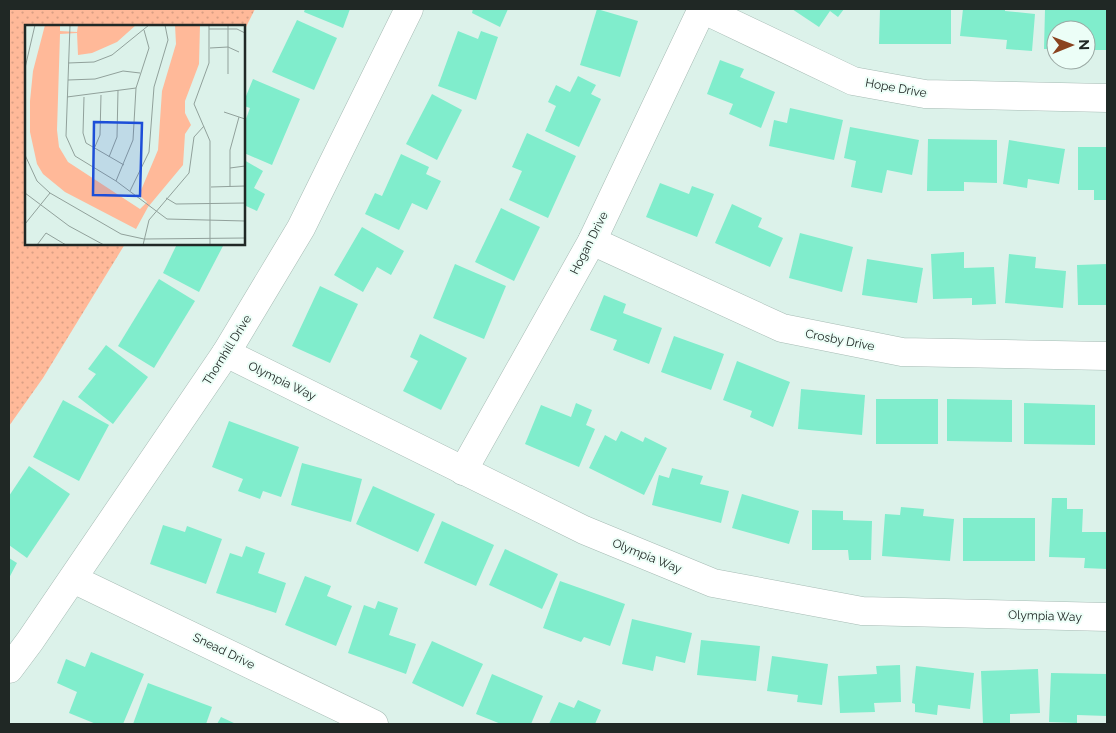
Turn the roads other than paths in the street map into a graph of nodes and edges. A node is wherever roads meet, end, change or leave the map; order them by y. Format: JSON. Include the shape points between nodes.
{"nodes":[{"id":1,"x":409,"y":9,"type":"edge"},
{"id":2,"x":702,"y":9,"type":"edge"},
{"id":3,"x":1107,"y":98,"type":"edge"},
{"id":4,"x":592,"y":241,"type":"junction"},
{"id":5,"x":226,"y":353,"type":"junction"},
{"id":6,"x":1107,"y":356,"type":"edge"},
{"id":7,"x":463,"y":471,"type":"junction"},
{"id":8,"x":73,"y":579,"type":"junction"},
{"id":9,"x":1107,"y":617,"type":"edge"},
{"id":10,"x":9,"y":669,"type":"edge"},
{"id":11,"x":374,"y":724,"type":"edge"}],
"edges":[{"from":1,"to":5,"type":"street","name":"Thornhill Drive","via":[[301,228]]},
{"from":2,"to":3,"type":"street","name":"Hope Drive","via":[[853,81],[925,94]]},
{"from":2,"to":4,"type":"street","name":"Hogan Drive"},
{"from":4,"to":6,"type":"street","name":"Crosby Drive","via":[[782,328],[902,352]]},
{"from":4,"to":7,"type":"street","name":"Hogan Drive"},
{"from":5,"to":7,"type":"street","name":"Olympia Way"},
{"from":5,"to":8,"type":"street","name":"Thornhill Drive"},
{"from":7,"to":9,"type":"street","name":"Olympia Way","via":[[584,530],[713,582],[862,611]]},
{"from":8,"to":10,"type":"street","name":"Thornhill Drive"},
{"from":8,"to":11,"type":"street","name":"Snead Drive"}]}
